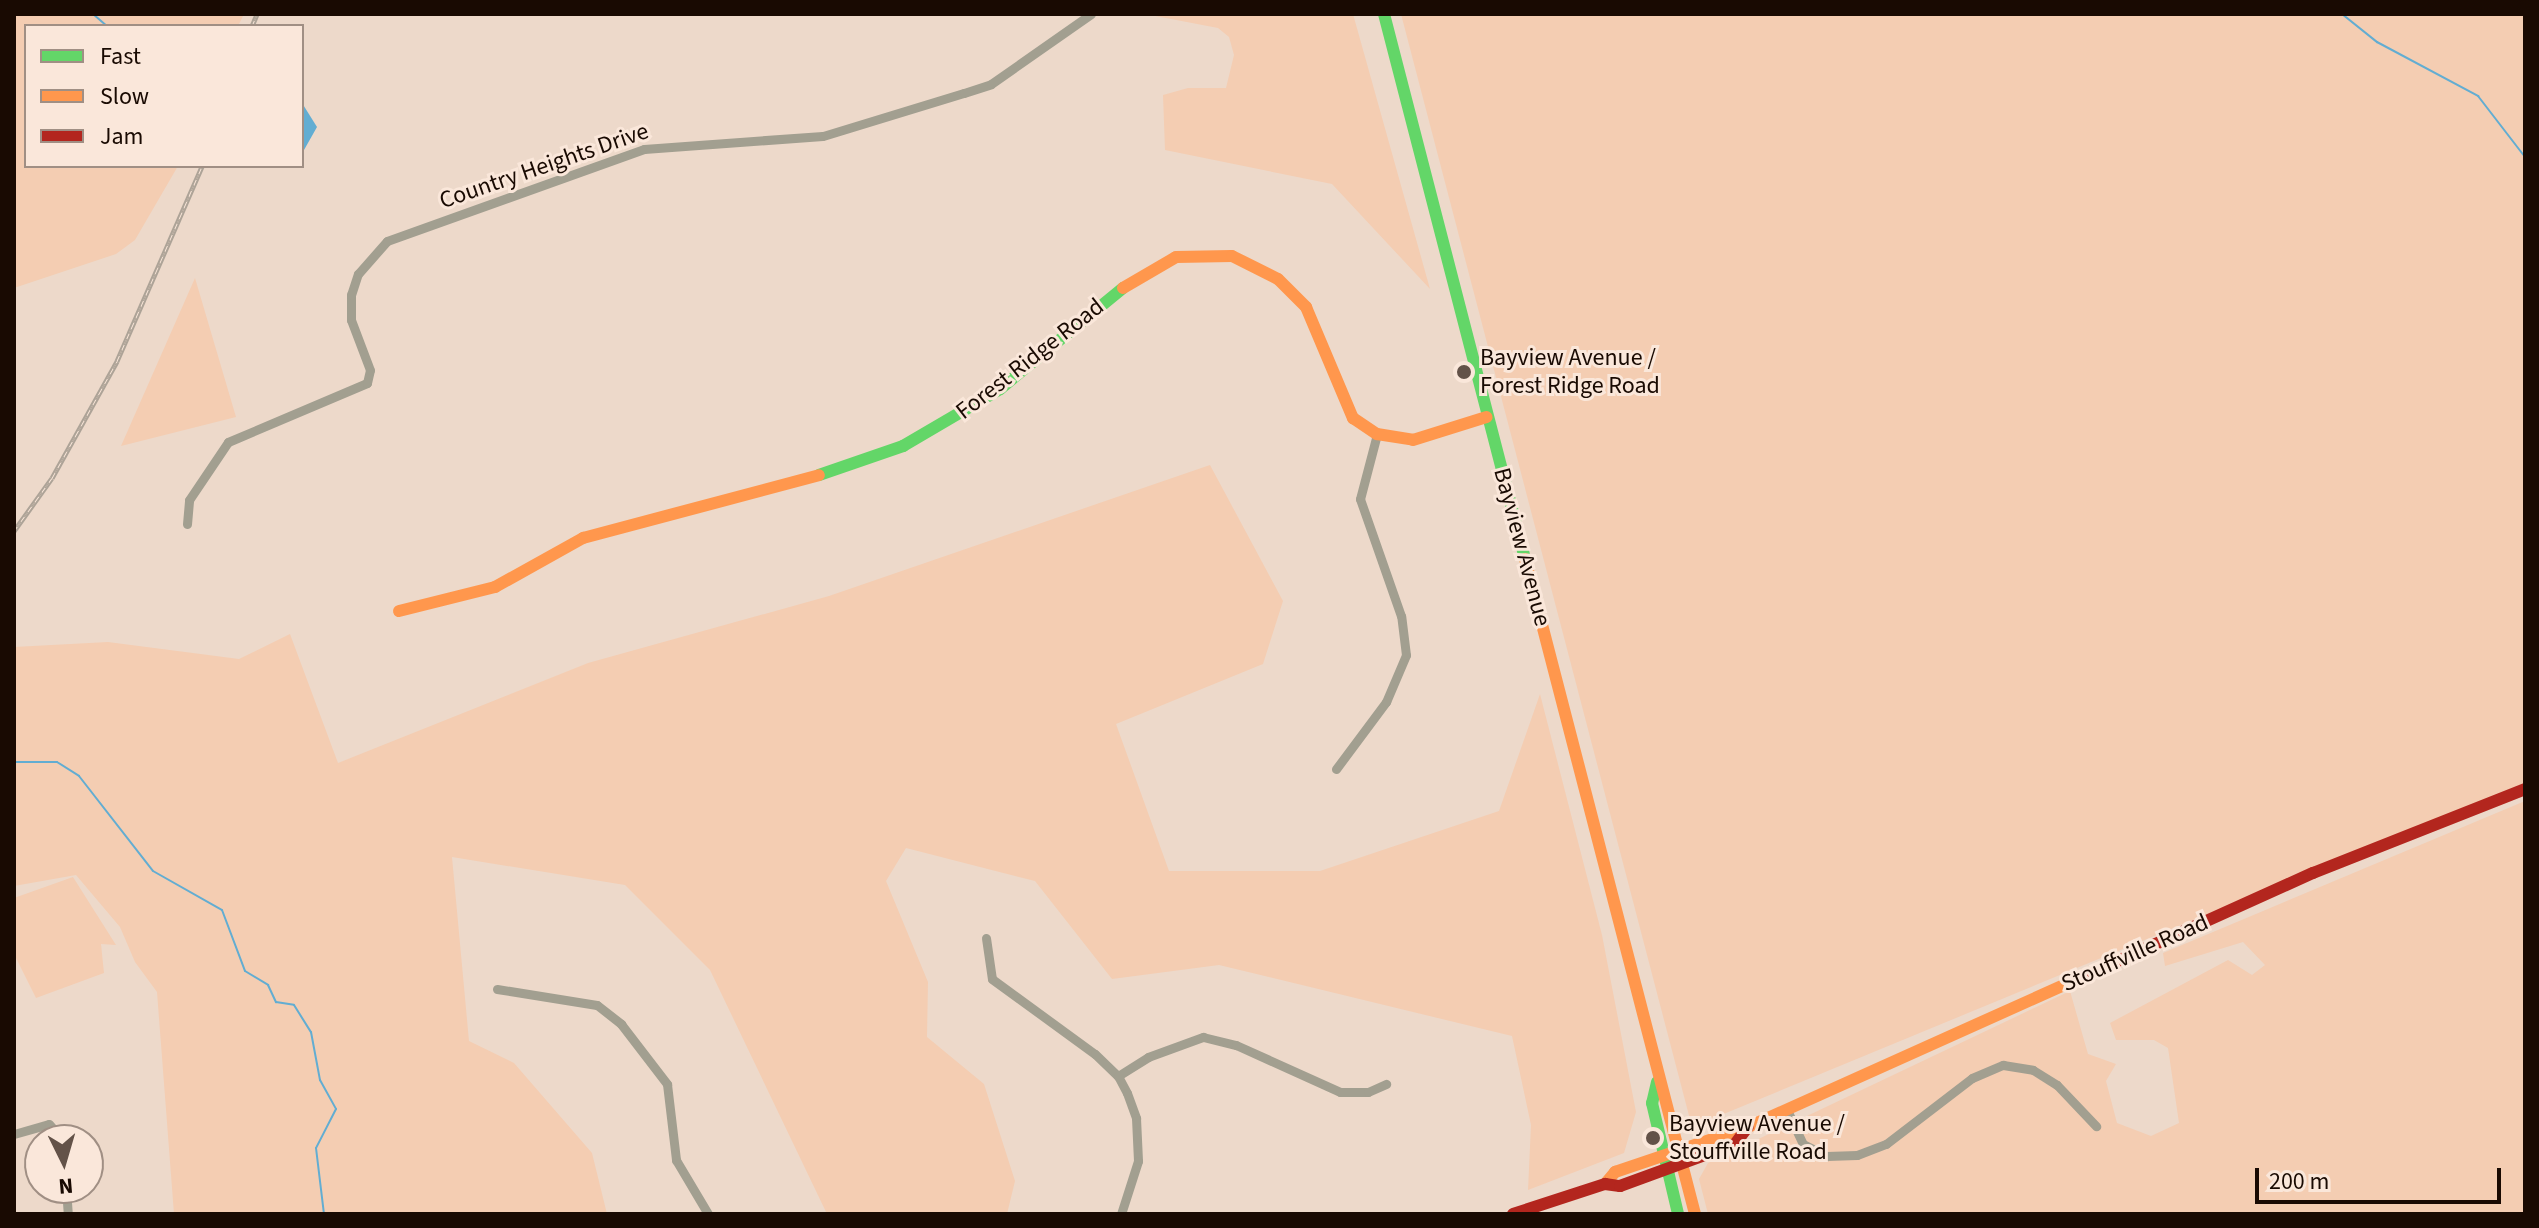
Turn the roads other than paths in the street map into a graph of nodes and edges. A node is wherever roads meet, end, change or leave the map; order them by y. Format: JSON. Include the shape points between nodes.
{"nodes":[{"id":1,"x":1091,"y":14,"type":"edge"},
{"id":2,"x":1384,"y":14,"type":"edge"},
{"id":3,"x":1487,"y":417,"type":"junction"},
{"id":4,"x":1377,"y":434,"type":"junction"},
{"id":5,"x":187,"y":524,"type":"dead end"},
{"id":6,"x":399,"y":611,"type":"dead end"},
{"id":7,"x":1336,"y":769,"type":"dead end"},
{"id":8,"x":2525,"y":789,"type":"edge"},
{"id":9,"x":986,"y":938,"type":"dead end"},
{"id":10,"x":497,"y":989,"type":"dead end"},
{"id":11,"x":1118,"y":1076,"type":"junction"},
{"id":12,"x":1657,"y":1082,"type":"junction"},
{"id":13,"x":1386,"y":1084,"type":"dead end"},
{"id":14,"x":1787,"y":1110,"type":"junction"},
{"id":15,"x":2096,"y":1126,"type":"dead end"},
{"id":16,"x":1748,"y":1127,"type":"junction"},
{"id":17,"x":1679,"y":1148,"type":"junction"},
{"id":18,"x":1664,"y":1154,"type":"junction"},
{"id":19,"x":1682,"y":1163,"type":"junction"},
{"id":20,"x":1667,"y":1169,"type":"junction"},
{"id":21,"x":1605,"y":1184,"type":"junction"},
{"id":22,"x":708,"y":1214,"type":"edge"},
{"id":23,"x":1121,"y":1214,"type":"edge"},
{"id":24,"x":1513,"y":1214,"type":"edge"},
{"id":25,"x":1678,"y":1214,"type":"edge"},
{"id":26,"x":1695,"y":1214,"type":"edge"}],
"edges":[{"from":1,"to":5,"type":"street","name":"Country Heights Drive","via":[[991,84],[949,98],[823,136],[644,149],[387,241],[358,274],[351,295],[351,320],[370,370],[367,383],[228,442],[189,500]]},
{"from":2,"to":3,"type":"main road","name":"Bayview Avenue"},
{"from":3,"to":4,"type":"main road","via":[[1413,440]]},
{"from":3,"to":12,"type":"main road","name":"Bayview Avenue","via":[[1595,820]]},
{"from":4,"to":6,"type":"main road","name":"Forest Ridge Road","via":[[1353,418],[1306,307],[1278,279],[1232,256],[1176,257],[1133,280],[962,415],[903,446],[839,470],[583,538],[495,587]]},
{"from":4,"to":7,"type":"street","via":[[1360,499],[1401,616],[1406,655],[1386,702]]},
{"from":8,"to":14,"type":"main road","name":"Stouffville Road","via":[[2313,873]]},
{"from":9,"to":11,"type":"street","via":[[992,979]]},
{"from":10,"to":22,"type":"street","via":[[597,1005],[621,1024],[667,1084],[676,1160]]},
{"from":11,"to":13,"type":"street","via":[[1148,1057],[1203,1037],[1236,1045],[1328,1089],[1353,1095]]},
{"from":11,"to":23,"type":"street","via":[[1136,1118],[1138,1151]]},
{"from":12,"to":17,"type":"main road","name":"Bayview Avenue","via":[[1667,1098]]},
{"from":12,"to":18,"type":"main road","name":"Bayview Avenue","via":[[1652,1103]]},
{"from":14,"to":15,"type":"street","via":[[1803,1144],[1827,1156],[1857,1155],[1886,1144],[1972,1078],[2003,1065],[2047,1078]]},
{"from":14,"to":16,"type":"main road","name":"Stouffville Road"},
{"from":16,"to":17,"type":"main road","name":"Stouffville Road"},
{"from":16,"to":19,"type":"main road","name":"Stouffville Road","via":[[1735,1144]]},
{"from":17,"to":18,"type":"main road","name":"Stouffville Road"},
{"from":17,"to":19,"type":"main road","name":"Bayview Avenue"},
{"from":18,"to":20,"type":"main road","name":"Bayview Avenue"},
{"from":18,"to":21,"type":"main road","name":"Stouffville Road","via":[[1615,1172]]},
{"from":19,"to":20,"type":"main road","name":"Stouffville Road"},
{"from":19,"to":26,"type":"main road","name":"Bayview Avenue"},
{"from":20,"to":21,"type":"main road","name":"Stouffville Road","via":[[1620,1186]]},
{"from":20,"to":25,"type":"main road","name":"Bayview Avenue"},
{"from":21,"to":24,"type":"main road","name":"Stouffville Road"}]}
